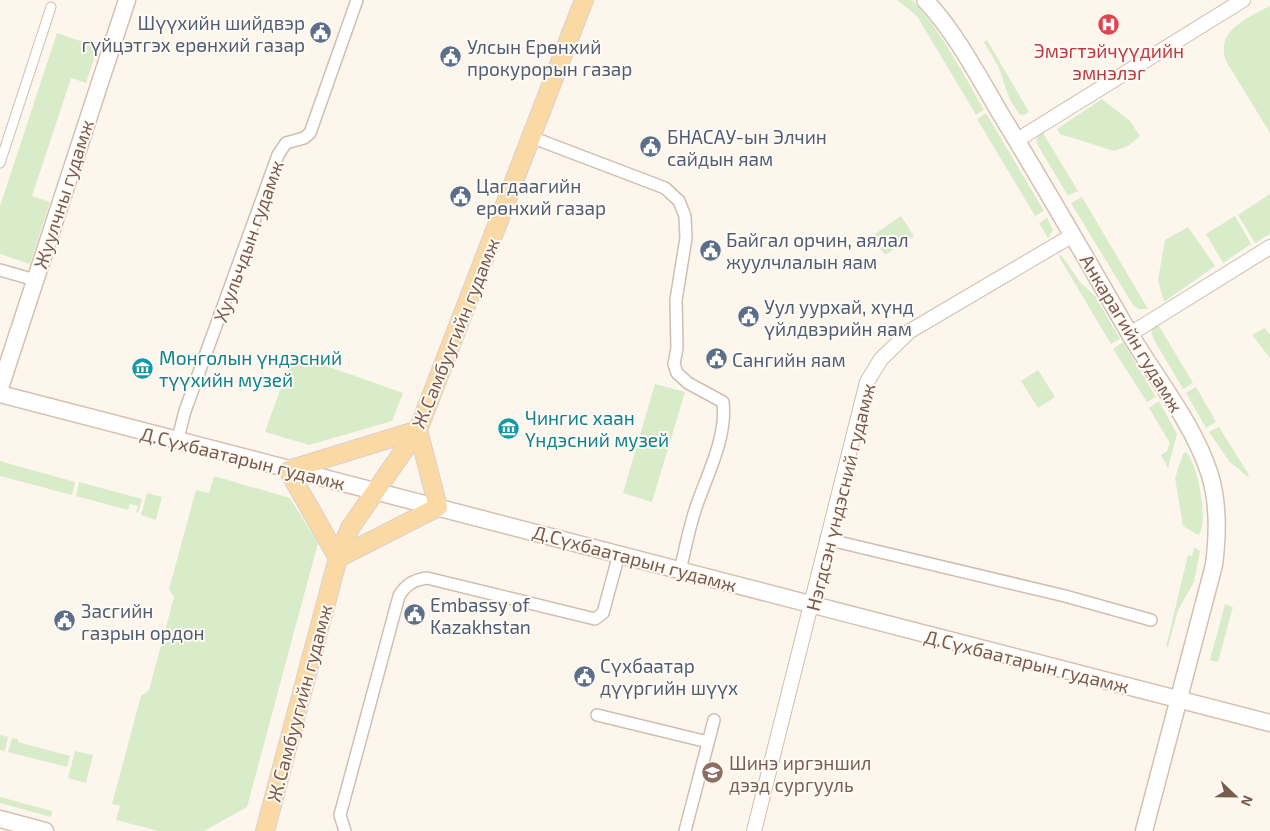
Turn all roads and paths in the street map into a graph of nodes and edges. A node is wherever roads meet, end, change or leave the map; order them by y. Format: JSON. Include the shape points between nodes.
{"nodes":[{"id":1,"x":127,"y":0,"type":"edge"},
{"id":2,"x":357,"y":0,"type":"edge"},
{"id":3,"x":584,"y":0,"type":"edge"},
{"id":4,"x":925,"y":0,"type":"edge"},
{"id":5,"x":1243,"y":0,"type":"edge"},
{"id":6,"x":51,"y":7,"type":"dead end"},
{"id":7,"x":531,"y":137,"type":"junction"},
{"id":8,"x":1017,"y":140,"type":"junction"},
{"id":9,"x":0,"y":162,"type":"edge"},
{"id":10,"x":1073,"y":235,"type":"junction"},
{"id":11,"x":1270,"y":247,"type":"edge"},
{"id":12,"x":0,"y":270,"type":"edge"},
{"id":13,"x":35,"y":280,"type":"junction"},
{"id":14,"x":1130,"y":334,"type":"junction"},
{"id":15,"x":0,"y":388,"type":"edge"},
{"id":16,"x":0,"y":394,"type":"edge"},
{"id":17,"x":418,"y":430,"type":"junction"},
{"id":18,"x":177,"y":442,"type":"junction"},
{"id":19,"x":288,"y":470,"type":"junction"},
{"id":20,"x":375,"y":492,"type":"junction"},
{"id":21,"x":438,"y":507,"type":"junction"},
{"id":22,"x":826,"y":539,"type":"junction"},
{"id":23,"x":619,"y":554,"type":"junction"},
{"id":24,"x":338,"y":558,"type":"junction"},
{"id":25,"x":680,"y":570,"type":"junction"},
{"id":26,"x":812,"y":605,"type":"junction"},
{"id":27,"x":1151,"y":620,"type":"dead end"},
{"id":28,"x":1180,"y":700,"type":"junction"},
{"id":29,"x":597,"y":714,"type":"dead end"},
{"id":30,"x":714,"y":720,"type":"dead end"},
{"id":31,"x":1270,"y":723,"type":"edge"},
{"id":32,"x":708,"y":742,"type":"junction"},
{"id":33,"x":0,"y":819,"type":"edge"},
{"id":34,"x":45,"y":831,"type":"edge"},
{"id":35,"x":265,"y":831,"type":"edge"},
{"id":36,"x":344,"y":831,"type":"edge"},
{"id":37,"x":685,"y":831,"type":"edge"},
{"id":38,"x":754,"y":831,"type":"edge"},
{"id":39,"x":1144,"y":831,"type":"edge"}],
"edges":[{"from":1,"to":13,"type":"main road","name":"Жуулчны гудамж"},
{"from":2,"to":18,"type":"street","name":"Хуульчдын гудамж","via":[[310,133],[304,138],[286,142],[278,155],[185,411]]},
{"from":3,"to":7,"type":"main road","name":"Ж.Самбуугийн гудамж"},
{"from":4,"to":8,"type":"main road","name":"Анкарагийн гудамж","via":[[944,20]]},
{"from":5,"to":8,"type":"street"},
{"from":6,"to":9,"type":"street"},
{"from":7,"to":17,"type":"main road","name":"Ж.Самбуугийн гудамж"},
{"from":7,"to":25,"type":"street","via":[[664,188],[679,201],[685,216],[686,238],[676,300],[674,364],[677,373],[688,383],[724,402],[725,418],[707,481],[698,500]]},
{"from":8,"to":10,"type":"main road","name":"Анкарагийн гудамж"},
{"from":10,"to":14,"type":"main road","name":"Анкарагийн гудамж"},
{"from":10,"to":22,"type":"street","name":"Нэгдсэн үндэсний гудамж","via":[[910,331],[881,359],[868,382]]},
{"from":11,"to":14,"type":"street"},
{"from":12,"to":13,"type":"street"},
{"from":13,"to":15,"type":"main road","name":"Жуулчны гудамж"},
{"from":14,"to":28,"type":"main road","name":"Анкарагийн гудамж","via":[[1189,428],[1204,459],[1216,497],[1214,565]]},
{"from":16,"to":18,"type":"main road","name":"Д.Сүхбаатарын гудамж"},
{"from":17,"to":19,"type":"main road"},
{"from":17,"to":20,"type":"main road","name":"Ж.Самбуугийн гудамж"},
{"from":17,"to":21,"type":"main road"},
{"from":18,"to":19,"type":"main road","name":"Д.Сүхбаатарын гудамж"},
{"from":19,"to":20,"type":"main road","name":"Д.Сүхбаатарын гудамж"},
{"from":19,"to":24,"type":"main road"},
{"from":20,"to":21,"type":"main road","name":"Д.Сүхбаатарын гудамж"},
{"from":20,"to":24,"type":"main road","name":"Ж.Самбуугийн гудамж","via":[[350,528]]},
{"from":21,"to":23,"type":"main road","name":"Д.Сүхбаатарын гудамж"},
{"from":21,"to":24,"type":"main road"},
{"from":22,"to":26,"type":"street","name":"Нэгдсэн үндэсний гудамж"},
{"from":22,"to":27,"type":"street"},
{"from":23,"to":25,"type":"main road","name":"Д.Сүхбаатарын гудамж"},
{"from":23,"to":36,"type":"street","via":[[603,613],[595,619],[427,578],[404,588],[340,815]]},
{"from":24,"to":35,"type":"main road","name":"Ж.Самбуугийн гудамж"},
{"from":25,"to":26,"type":"main road","name":"Д.Сүхбаатарын гудамж"},
{"from":26,"to":28,"type":"main road","name":"Д.Сүхбаатарын гудамж"},
{"from":26,"to":38,"type":"street","name":"Нэгдсэн үндэсний гудамж"},
{"from":28,"to":31,"type":"main road","name":"Д.Сүхбаатарын гудамж"},
{"from":28,"to":39,"type":"main road","name":"Анкарагийн гудамж"},
{"from":29,"to":32,"type":"street"},
{"from":30,"to":32,"type":"street"},
{"from":32,"to":37,"type":"street"},
{"from":33,"to":34,"type":"main road"}]}
